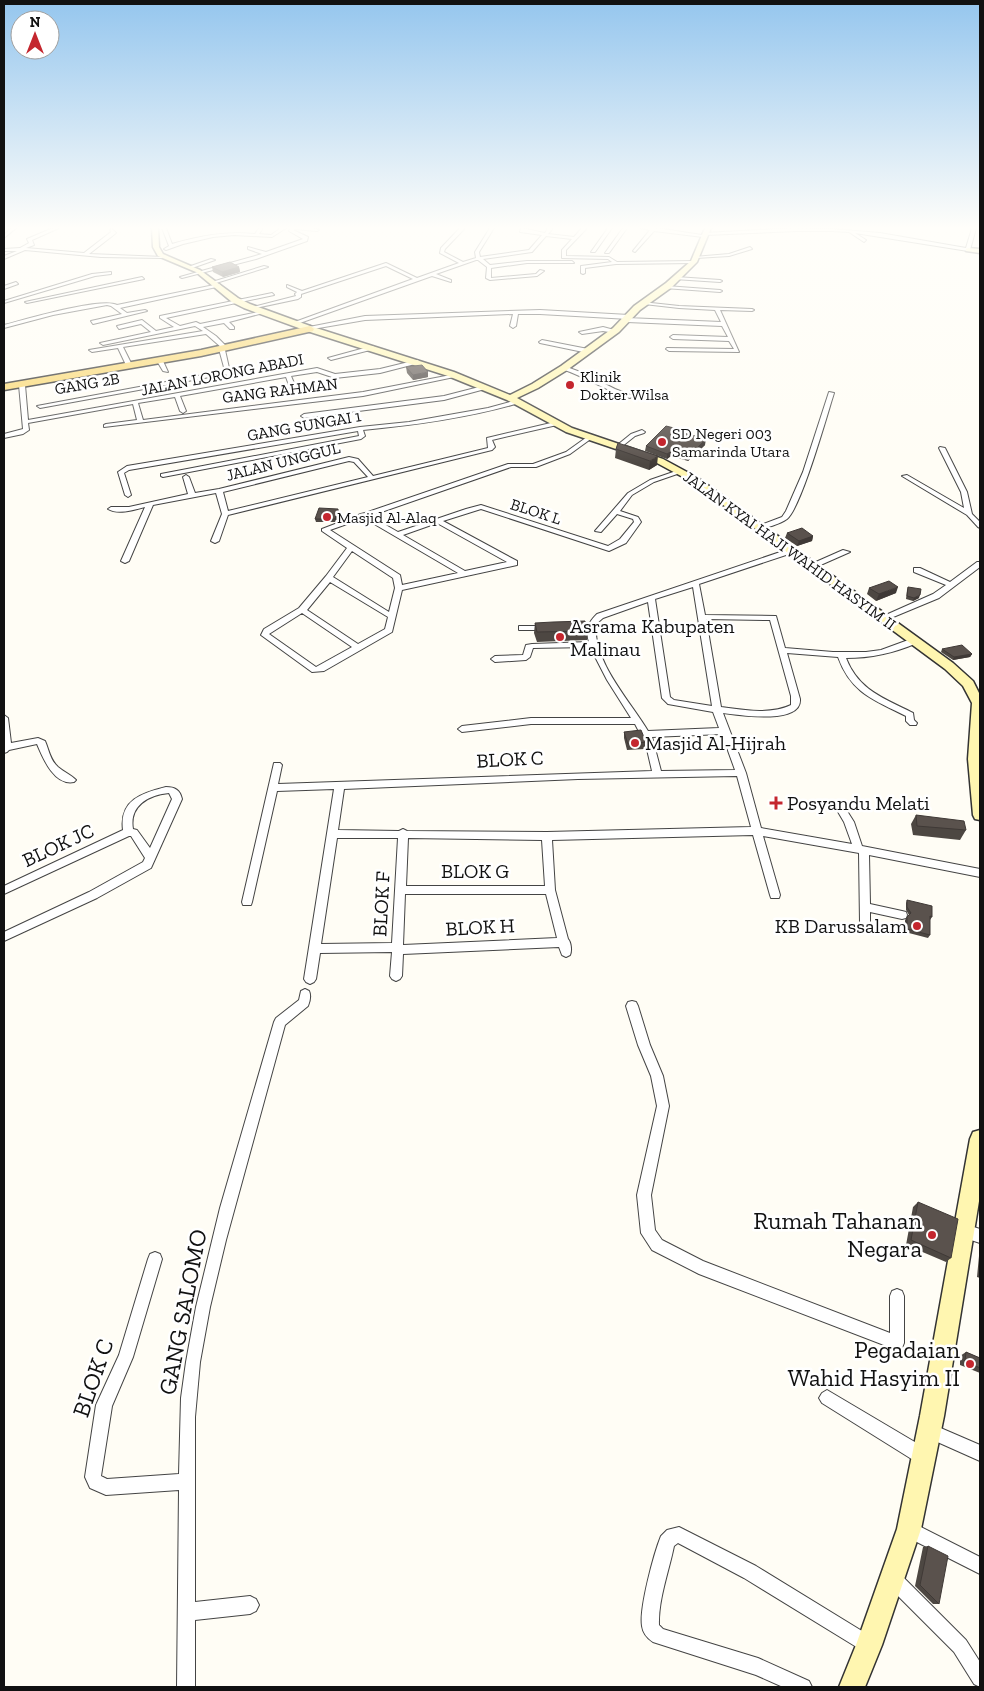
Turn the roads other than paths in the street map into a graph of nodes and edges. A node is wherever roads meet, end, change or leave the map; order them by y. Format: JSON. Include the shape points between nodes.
{"nodes":[{"id":1,"x":93,"y":307,"type":"edge"},
{"id":2,"x":116,"y":307,"type":"edge"},
{"id":3,"x":210,"y":307,"type":"edge"},
{"id":4,"x":256,"y":307,"type":"edge"},
{"id":5,"x":339,"y":307,"type":"edge"},
{"id":6,"x":640,"y":307,"type":"edge"},
{"id":7,"x":692,"y":307,"type":"edge"},
{"id":8,"x":251,"y":308,"type":"joint"},
{"id":9,"x":717,"y":309,"type":"junction"},
{"id":10,"x":752,"y":310,"type":"dead end"},
{"id":11,"x":145,"y":311,"type":"dead end"},
{"id":12,"x":261,"y":312,"type":"junction"},
{"id":13,"x":520,"y":313,"type":"junction"},
{"id":14,"x":126,"y":315,"type":"junction"},
{"id":15,"x":525,"y":319,"type":"dead end"},
{"id":16,"x":628,"y":319,"type":"junction"},
{"id":17,"x":93,"y":322,"type":"dead end"},
{"id":18,"x":226,"y":322,"type":"junction"},
{"id":19,"x":679,"y":322,"type":"junction"},
{"id":20,"x":295,"y":323,"type":"junction"},
{"id":21,"x":723,"y":324,"type":"junction"},
{"id":22,"x":198,"y":326,"type":"junction"},
{"id":23,"x":513,"y":326,"type":"dead end"},
{"id":24,"x":4,"y":327,"type":"edge"},
{"id":25,"x":119,"y":327,"type":"dead end"},
{"id":26,"x":178,"y":328,"type":"junction"},
{"id":27,"x":232,"y":328,"type":"dead end"},
{"id":28,"x":310,"y":328,"type":"junction"},
{"id":29,"x":615,"y":331,"type":"junction"},
{"id":30,"x":155,"y":332,"type":"junction"},
{"id":31,"x":208,"y":332,"type":"junction"},
{"id":32,"x":582,"y":332,"type":"dead end"},
{"id":33,"x":673,"y":338,"type":"dead end"},
{"id":34,"x":685,"y":338,"type":"junction"},
{"id":35,"x":731,"y":338,"type":"junction"},
{"id":36,"x":542,"y":342,"type":"dead end"},
{"id":37,"x":103,"y":343,"type":"dead end"},
{"id":38,"x":120,"y":346,"type":"junction"},
{"id":39,"x":223,"y":348,"type":"junction"},
{"id":40,"x":372,"y":348,"type":"junction"},
{"id":41,"x":669,"y":349,"type":"dead end"},
{"id":42,"x":92,"y":350,"type":"dead end"},
{"id":43,"x":588,"y":351,"type":"junction"},
{"id":44,"x":331,"y":358,"type":"dead end"},
{"id":45,"x":160,"y":361,"type":"junction"},
{"id":46,"x":417,"y":362,"type":"junction"},
{"id":47,"x":129,"y":365,"type":"junction"},
{"id":48,"x":564,"y":368,"type":"junction"},
{"id":49,"x":166,"y":371,"type":"dead end"},
{"id":50,"x":288,"y":376,"type":"junction"},
{"id":51,"x":456,"y":376,"type":"junction"},
{"id":52,"x":22,"y":385,"type":"junction"},
{"id":53,"x":4,"y":386,"type":"edge"},
{"id":54,"x":293,"y":388,"type":"dead end"},
{"id":55,"x":483,"y":388,"type":"junction"},
{"id":56,"x":831,"y":393,"type":"dead end"},
{"id":57,"x":177,"y":395,"type":"junction"},
{"id":58,"x":630,"y":396,"type":"dead end"},
{"id":59,"x":135,"y":402,"type":"junction"},
{"id":60,"x":518,"y":402,"type":"junction"},
{"id":61,"x":40,"y":406,"type":"dead end"},
{"id":62,"x":183,"y":411,"type":"dead end"},
{"id":63,"x":490,"y":415,"type":"dead end"},
{"id":64,"x":304,"y":416,"type":"dead end"},
{"id":65,"x":140,"y":421,"type":"junction"},
{"id":66,"x":26,"y":422,"type":"junction"},
{"id":67,"x":416,"y":422,"type":"junction"},
{"id":68,"x":555,"y":424,"type":"junction"},
{"id":69,"x":106,"y":426,"type":"dead end"},
{"id":70,"x":360,"y":429,"type":"junction"},
{"id":71,"x":423,"y":429,"type":"dead end"},
{"id":72,"x":642,"y":432,"type":"dead end"},
{"id":73,"x":4,"y":436,"type":"edge"},
{"id":74,"x":589,"y":438,"type":"junction"},
{"id":75,"x":291,"y":441,"type":"junction"},
{"id":76,"x":618,"y":447,"type":"junction"},
{"id":77,"x":942,"y":448,"type":"dead end"},
{"id":78,"x":297,"y":449,"type":"junction"},
{"id":79,"x":681,"y":471,"type":"junction"},
{"id":80,"x":163,"y":475,"type":"dead end"},
{"id":81,"x":905,"y":476,"type":"dead end"},
{"id":82,"x":186,"y":477,"type":"dead end"},
{"id":83,"x":372,"y":478,"type":"junction"},
{"id":84,"x":218,"y":491,"type":"junction"},
{"id":85,"x":192,"y":495,"type":"junction"},
{"id":86,"x":128,"y":496,"type":"dead end"},
{"id":87,"x":150,"y":504,"type":"junction"},
{"id":88,"x":110,"y":509,"type":"dead end"},
{"id":89,"x":616,"y":512,"type":"junction"},
{"id":90,"x":225,"y":514,"type":"junction"},
{"id":91,"x":969,"y":514,"type":"junction"},
{"id":92,"x":363,"y":515,"type":"junction"},
{"id":93,"x":438,"y":521,"type":"junction"},
{"id":94,"x":980,"y":526,"type":"edge"},
{"id":95,"x":760,"y":527,"type":"junction"},
{"id":96,"x":599,"y":530,"type":"dead end"},
{"id":97,"x":396,"y":535,"type":"junction"},
{"id":98,"x":215,"y":541,"type":"dead end"},
{"id":99,"x":351,"y":548,"type":"junction"},
{"id":100,"x":792,"y":550,"type":"junction"},
{"id":101,"x":846,"y":552,"type":"dead end"},
{"id":102,"x":125,"y":561,"type":"dead end"},
{"id":103,"x":980,"y":564,"type":"edge"},
{"id":104,"x":813,"y":565,"type":"junction"},
{"id":105,"x":917,"y":570,"type":"dead end"},
{"id":106,"x":463,"y":573,"type":"junction"},
{"id":107,"x":329,"y":578,"type":"junction"},
{"id":108,"x":696,"y":584,"type":"junction"},
{"id":109,"x":951,"y":585,"type":"junction"},
{"id":110,"x":399,"y":588,"type":"junction"},
{"id":111,"x":652,"y":600,"type":"junction"},
{"id":112,"x":302,"y":610,"type":"junction"},
{"id":113,"x":392,"y":616,"type":"junction"},
{"id":114,"x":702,"y":617,"type":"junction"},
{"id":115,"x":883,"y":618,"type":"junction"},
{"id":116,"x":522,"y":628,"type":"dead end"},
{"id":117,"x":560,"y":628,"type":"edge"},
{"id":118,"x":914,"y":641,"type":"junction"},
{"id":119,"x":593,"y":644,"type":"junction"},
{"id":120,"x":358,"y":646,"type":"junction"},
{"id":121,"x":782,"y":650,"type":"junction"},
{"id":122,"x":841,"y":655,"type":"junction"},
{"id":123,"x":495,"y":659,"type":"dead end"},
{"id":124,"x":717,"y":710,"type":"junction"},
{"id":125,"x":4,"y":718,"type":"edge"},
{"id":126,"x":639,"y":721,"type":"junction"},
{"id":127,"x":979,"y":722,"type":"edge"},
{"id":128,"x":913,"y":723,"type":"dead end"},
{"id":129,"x":462,"y":730,"type":"dead end"},
{"id":130,"x":725,"y":732,"type":"junction"},
{"id":131,"x":646,"y":734,"type":"junction"},
{"id":132,"x":5,"y":748,"type":"edge"},
{"id":133,"x":978,"y":760,"type":"edge"},
{"id":134,"x":277,"y":765,"type":"dead end"},
{"id":135,"x":741,"y":773,"type":"junction"},
{"id":136,"x":657,"y":774,"type":"junction"},
{"id":137,"x":71,"y":780,"type":"dead end"},
{"id":138,"x":339,"y":787,"type":"junction"},
{"id":139,"x":277,"y":788,"type":"junction"},
{"id":140,"x":839,"y":805,"type":"dead end"},
{"id":141,"x":980,"y":815,"type":"edge"},
{"id":142,"x":757,"y":830,"type":"junction"},
{"id":143,"x":128,"y":832,"type":"junction"},
{"id":144,"x":403,"y":833,"type":"junction"},
{"id":145,"x":332,"y":834,"type":"junction"},
{"id":146,"x":546,"y":836,"type":"junction"},
{"id":147,"x":861,"y":849,"type":"junction"},
{"id":148,"x":150,"y":857,"type":"junction"},
{"id":149,"x":980,"y":873,"type":"edge"},
{"id":150,"x":4,"y":890,"type":"edge"},
{"id":151,"x":400,"y":890,"type":"junction"},
{"id":152,"x":550,"y":890,"type":"junction"},
{"id":153,"x":775,"y":894,"type":"dead end"},
{"id":154,"x":247,"y":902,"type":"dead end"},
{"id":155,"x":865,"y":907,"type":"junction"},
{"id":156,"x":902,"y":915,"type":"dead end"},
{"id":157,"x":865,"y":923,"type":"dead end"},
{"id":158,"x":4,"y":938,"type":"edge"},
{"id":159,"x":314,"y":949,"type":"junction"},
{"id":160,"x":397,"y":949,"type":"junction"},
{"id":161,"x":396,"y":976,"type":"dead end"},
{"id":162,"x":310,"y":979,"type":"dead end"},
{"id":163,"x":305,"y":994,"type":"dead end"},
{"id":164,"x":632,"y":1006,"type":"dead end"},
{"id":165,"x":980,"y":1139,"type":"edge"},
{"id":166,"x":977,"y":1179,"type":"edge"},
{"id":167,"x":972,"y":1233,"type":"edge"},
{"id":168,"x":155,"y":1259,"type":"dead end"},
{"id":169,"x":897,"y":1296,"type":"dead end"},
{"id":170,"x":827,"y":1398,"type":"dead end"},
{"id":171,"x":929,"y":1431,"type":"junction"},
{"id":172,"x":980,"y":1453,"type":"edge"},
{"id":173,"x":924,"y":1457,"type":"junction"},
{"id":174,"x":187,"y":1481,"type":"junction"},
{"id":175,"x":909,"y":1528,"type":"junction"},
{"id":176,"x":980,"y":1566,"type":"edge"},
{"id":177,"x":891,"y":1577,"type":"junction"},
{"id":178,"x":250,"y":1605,"type":"dead end"},
{"id":179,"x":186,"y":1612,"type":"junction"},
{"id":180,"x":869,"y":1645,"type":"junction"},
{"id":181,"x":980,"y":1678,"type":"edge"},
{"id":182,"x":186,"y":1687,"type":"edge"},
{"id":183,"x":803,"y":1687,"type":"edge"},
{"id":184,"x":852,"y":1687,"type":"edge"}],
"edges":[{"from":1,"to":24,"type":"street"},
{"from":2,"to":14,"type":"street"},
{"from":3,"to":26,"type":"street","via":[[162,317]]},
{"from":4,"to":8,"type":"street"},
{"from":5,"to":20,"type":"street"},
{"from":6,"to":16,"type":"street"},
{"from":7,"to":9,"type":"street"},
{"from":8,"to":12,"type":"street","name":"JALAN KYAI HAJI WAHID HASYIM II"},
{"from":9,"to":10,"type":"street"},
{"from":9,"to":21,"type":"street"},
{"from":11,"to":14,"type":"street"},
{"from":12,"to":18,"type":"street"},
{"from":12,"to":20,"type":"street","name":"JALAN KYAI HAJI WAHID HASYIM II"},
{"from":13,"to":15,"type":"street"},
{"from":13,"to":16,"type":"street","via":[[592,314]]},
{"from":13,"to":23,"type":"street"},
{"from":13,"to":28,"type":"street","via":[[365,318]]},
{"from":14,"to":17,"type":"street"},
{"from":16,"to":19,"type":"street"},
{"from":16,"to":29,"type":"street"},
{"from":18,"to":22,"type":"street"},
{"from":18,"to":27,"type":"street"},
{"from":19,"to":21,"type":"street"},
{"from":19,"to":34,"type":"street"},
{"from":20,"to":28,"type":"street","name":"JALAN KYAI HAJI WAHID HASYIM II"},
{"from":21,"to":35,"type":"street"},
{"from":22,"to":26,"type":"street"},
{"from":22,"to":31,"type":"street"},
{"from":25,"to":30,"type":"street","via":[[143,322]]},
{"from":26,"to":30,"type":"street"},
{"from":28,"to":39,"type":"main road"},
{"from":28,"to":40,"type":"street","name":"JALAN KYAI HAJI WAHID HASYIM II"},
{"from":29,"to":32,"type":"street"},
{"from":29,"to":43,"type":"street"},
{"from":30,"to":37,"type":"street"},
{"from":31,"to":38,"type":"street"},
{"from":31,"to":39,"type":"street"},
{"from":33,"to":34,"type":"street"},
{"from":34,"to":35,"type":"street"},
{"from":35,"to":41,"type":"street","via":[[736,351]]},
{"from":36,"to":43,"type":"street"},
{"from":38,"to":42,"type":"street"},
{"from":38,"to":47,"type":"street"},
{"from":39,"to":45,"type":"main road"},
{"from":39,"to":47,"type":"main road"},
{"from":39,"to":61,"type":"street","name":"GANG 2B","via":[[228,374]]},
{"from":40,"to":44,"type":"street"},
{"from":40,"to":46,"type":"street","name":"JALAN KYAI HAJI WAHID HASYIM II"},
{"from":43,"to":48,"type":"street"},
{"from":45,"to":49,"type":"street"},
{"from":45,"to":52,"type":"main road"},
{"from":46,"to":50,"type":"street","name":"JALAN LORONG ABADI","via":[[335,376],[319,370]]},
{"from":46,"to":51,"type":"street","name":"JALAN KYAI HAJI WAHID HASYIM II"},
{"from":47,"to":53,"type":"main road"},
{"from":48,"to":58,"type":"street","via":[[574,370],[613,392]]},
{"from":48,"to":60,"type":"street","via":[[535,386]]},
{"from":50,"to":54,"type":"street"},
{"from":50,"to":57,"type":"street","name":"JALAN LORONG ABADI"},
{"from":51,"to":55,"type":"street","name":"JALAN KYAI HAJI WAHID HASYIM II"},
{"from":51,"to":65,"type":"street","name":"GANG RAHMAN","via":[[363,394]]},
{"from":52,"to":53,"type":"main road"},
{"from":52,"to":66,"type":"street"},
{"from":55,"to":60,"type":"street","name":"JALAN KYAI HAJI WAHID HASYIM II"},
{"from":55,"to":64,"type":"street","via":[[444,398]]},
{"from":56,"to":95,"type":"street","via":[[806,472],[789,512],[784,518]]},
{"from":57,"to":59,"type":"street","name":"JALAN LORONG ABADI"},
{"from":57,"to":62,"type":"street"},
{"from":59,"to":65,"type":"street","name":"JALAN LORONG ABADI"},
{"from":59,"to":66,"type":"street"},
{"from":60,"to":63,"type":"street"},
{"from":60,"to":67,"type":"street","name":"GANG SUNGAI 1"},
{"from":60,"to":68,"type":"street","name":"JALAN KYAI HAJI WAHID HASYIM II"},
{"from":65,"to":69,"type":"street","name":"GANG RAHMAN"},
{"from":66,"to":73,"type":"street","via":[[25,431]]},
{"from":67,"to":70,"type":"street","name":"GANG SUNGAI 1"},
{"from":67,"to":71,"type":"street"},
{"from":68,"to":74,"type":"street","name":"JALAN KYAI HAJI WAHID HASYIM II"},
{"from":68,"to":83,"type":"street","name":"JALAN UNGGUL","via":[[489,439],[490,449]]},
{"from":70,"to":75,"type":"street","name":"GANG SUNGAI 1"},
{"from":70,"to":78,"type":"street","via":[[361,437]]},
{"from":72,"to":76,"type":"street"},
{"from":74,"to":76,"type":"street","name":"JALAN KYAI HAJI WAHID HASYIM II"},
{"from":74,"to":92,"type":"street","via":[[568,453],[534,466],[513,464]]},
{"from":75,"to":78,"type":"street"},
{"from":75,"to":86,"type":"street","name":"GANG SUNGAI 1","via":[[127,468],[121,472]]},
{"from":76,"to":79,"type":"street","name":"JALAN KYAI HAJI WAHID HASYIM II"},
{"from":77,"to":91,"type":"street","via":[[964,492]]},
{"from":78,"to":80,"type":"street"},
{"from":79,"to":89,"type":"street","via":[[632,492]]},
{"from":79,"to":95,"type":"street","name":"JALAN KYAI HAJI WAHID HASYIM II"},
{"from":81,"to":91,"type":"street"},
{"from":82,"to":85,"type":"street"},
{"from":83,"to":84,"type":"street","name":"JALAN UNGGUL","via":[[356,460],[348,459]]},
{"from":83,"to":90,"type":"street","name":"JALAN UNGGUL"},
{"from":84,"to":85,"type":"street"},
{"from":84,"to":90,"type":"street","name":"JALAN UNGGUL"},
{"from":85,"to":87,"type":"street"},
{"from":87,"to":88,"type":"street"},
{"from":87,"to":102,"type":"street"},
{"from":89,"to":93,"type":"street","name":"BLOK L","via":[[638,521],[623,541],[609,549],[476,507]]},
{"from":89,"to":96,"type":"street"},
{"from":90,"to":98,"type":"street"},
{"from":91,"to":94,"type":"street"},
{"from":92,"to":97,"type":"street"},
{"from":92,"to":99,"type":"street","via":[[324,529]]},
{"from":93,"to":97,"type":"street"},
{"from":93,"to":106,"type":"street","via":[[514,563]]},
{"from":95,"to":100,"type":"street","name":"JALAN KYAI HAJI WAHID HASYIM II"},
{"from":97,"to":106,"type":"street"},
{"from":99,"to":107,"type":"street"},
{"from":99,"to":110,"type":"street","via":[[397,577]]},
{"from":100,"to":104,"type":"street","name":"JALAN KYAI HAJI WAHID HASYIM II"},
{"from":100,"to":108,"type":"street"},
{"from":101,"to":104,"type":"street"},
{"from":103,"to":109,"type":"street"},
{"from":104,"to":115,"type":"street","name":"JALAN KYAI HAJI WAHID HASYIM II"},
{"from":105,"to":109,"type":"street"},
{"from":106,"to":110,"type":"street"},
{"from":107,"to":112,"type":"street"},
{"from":107,"to":113,"type":"street"},
{"from":108,"to":111,"type":"street"},
{"from":108,"to":114,"type":"street"},
{"from":109,"to":115,"type":"street","via":[[930,599]]},
{"from":110,"to":113,"type":"street"},
{"from":111,"to":119,"type":"street","via":[[600,616],[587,627]]},
{"from":111,"to":124,"type":"street","via":[[666,698],[671,702]]},
{"from":112,"to":120,"type":"street"},
{"from":112,"to":120,"type":"street","via":[[265,635],[315,670]]},
{"from":113,"to":120,"type":"street","via":[[389,630]]},
{"from":114,"to":121,"type":"street","via":[[773,618]]},
{"from":114,"to":124,"type":"street"},
{"from":115,"to":118,"type":"street","name":"JALAN KYAI HAJI WAHID HASYIM II"},
{"from":116,"to":117,"type":"street"},
{"from":118,"to":122,"type":"street","via":[[882,654]]},
{"from":118,"to":127,"type":"street","name":"JALAN KYAI HAJI WAHID HASYIM II","via":[[968,684],[978,703]]},
{"from":119,"to":123,"type":"street","via":[[532,646],[526,658]]},
{"from":119,"to":126,"type":"street","via":[[622,700]]},
{"from":121,"to":122,"type":"street"},
{"from":121,"to":124,"type":"street","via":[[796,696],[794,707],[771,713]]},
{"from":122,"to":128,"type":"street","via":[[848,675],[863,690],[910,715]]},
{"from":124,"to":130,"type":"street"},
{"from":125,"to":132,"type":"street"},
{"from":126,"to":129,"type":"street","via":[[531,721]]},
{"from":126,"to":131,"type":"street"},
{"from":127,"to":133,"type":"street","name":"JALAN KYAI HAJI WAHID HASYIM II"},
{"from":130,"to":131,"type":"street"},
{"from":130,"to":135,"type":"street"},
{"from":131,"to":136,"type":"street"},
{"from":132,"to":137,"type":"street","via":[[38,740],[42,743],[48,764]]},
{"from":133,"to":141,"type":"street","name":"JALAN KYAI HAJI WAHID HASYIM II"},
{"from":134,"to":139,"type":"street"},
{"from":135,"to":136,"type":"street","name":"BLOK C"},
{"from":135,"to":142,"type":"street"},
{"from":136,"to":138,"type":"street","name":"BLOK C"},
{"from":138,"to":139,"type":"street","name":"BLOK C"},
{"from":138,"to":145,"type":"street"},
{"from":139,"to":154,"type":"street"},
{"from":140,"to":147,"type":"street"},
{"from":142,"to":146,"type":"street"},
{"from":142,"to":147,"type":"street"},
{"from":142,"to":153,"type":"street"},
{"from":143,"to":148,"type":"street","via":[[134,833]]},
{"from":143,"to":148,"type":"street","via":[[125,818],[129,808],[166,790],[176,794],[177,799]]},
{"from":143,"to":150,"type":"street","name":"BLOK JC"},
{"from":144,"to":145,"type":"street"},
{"from":144,"to":146,"type":"street"},
{"from":144,"to":151,"type":"street","name":"BLOK F"},
{"from":145,"to":159,"type":"street"},
{"from":146,"to":152,"type":"street"},
{"from":147,"to":149,"type":"street"},
{"from":147,"to":155,"type":"street"},
{"from":148,"to":158,"type":"street","via":[[144,868]]},
{"from":151,"to":152,"type":"street","name":"BLOK G"},
{"from":151,"to":160,"type":"street","name":"BLOK F"},
{"from":152,"to":160,"type":"street","name":"BLOK H","via":[[565,947]]},
{"from":155,"to":156,"type":"street"},
{"from":155,"to":157,"type":"street"},
{"from":159,"to":160,"type":"street","name":"BLOK H"},
{"from":159,"to":162,"type":"street"},
{"from":160,"to":161,"type":"street","name":"BLOK F"},
{"from":163,"to":174,"type":"street","name":"GANG SALOMO","via":[[304,1002],[280,1022],[226,1211],[199,1324],[189,1384]]},
{"from":164,"to":169,"type":"street","via":[[657,1076],[663,1106],[644,1195],[648,1233],[657,1245],[699,1267],[897,1343]]},
{"from":165,"to":166,"type":"street"},
{"from":166,"to":167,"type":"street"},
{"from":167,"to":171,"type":"street"},
{"from":168,"to":174,"type":"street","name":"BLOK C","via":[[126,1357],[104,1404],[93,1477],[106,1487]]},
{"from":170,"to":173,"type":"street"},
{"from":171,"to":172,"type":"street"},
{"from":171,"to":173,"type":"street"},
{"from":173,"to":175,"type":"street"},
{"from":174,"to":179,"type":"street","name":"GANG SALOMO"},
{"from":175,"to":176,"type":"street"},
{"from":175,"to":177,"type":"street"},
{"from":177,"to":180,"type":"street"},
{"from":177,"to":181,"type":"street","via":[[960,1646]]},
{"from":178,"to":179,"type":"street"},
{"from":179,"to":182,"type":"street","name":"GANG SALOMO"},
{"from":180,"to":183,"type":"street","via":[[750,1572],[679,1535],[673,1536],[667,1542],[651,1630],[659,1636],[758,1667]]},
{"from":180,"to":184,"type":"street"}]}
